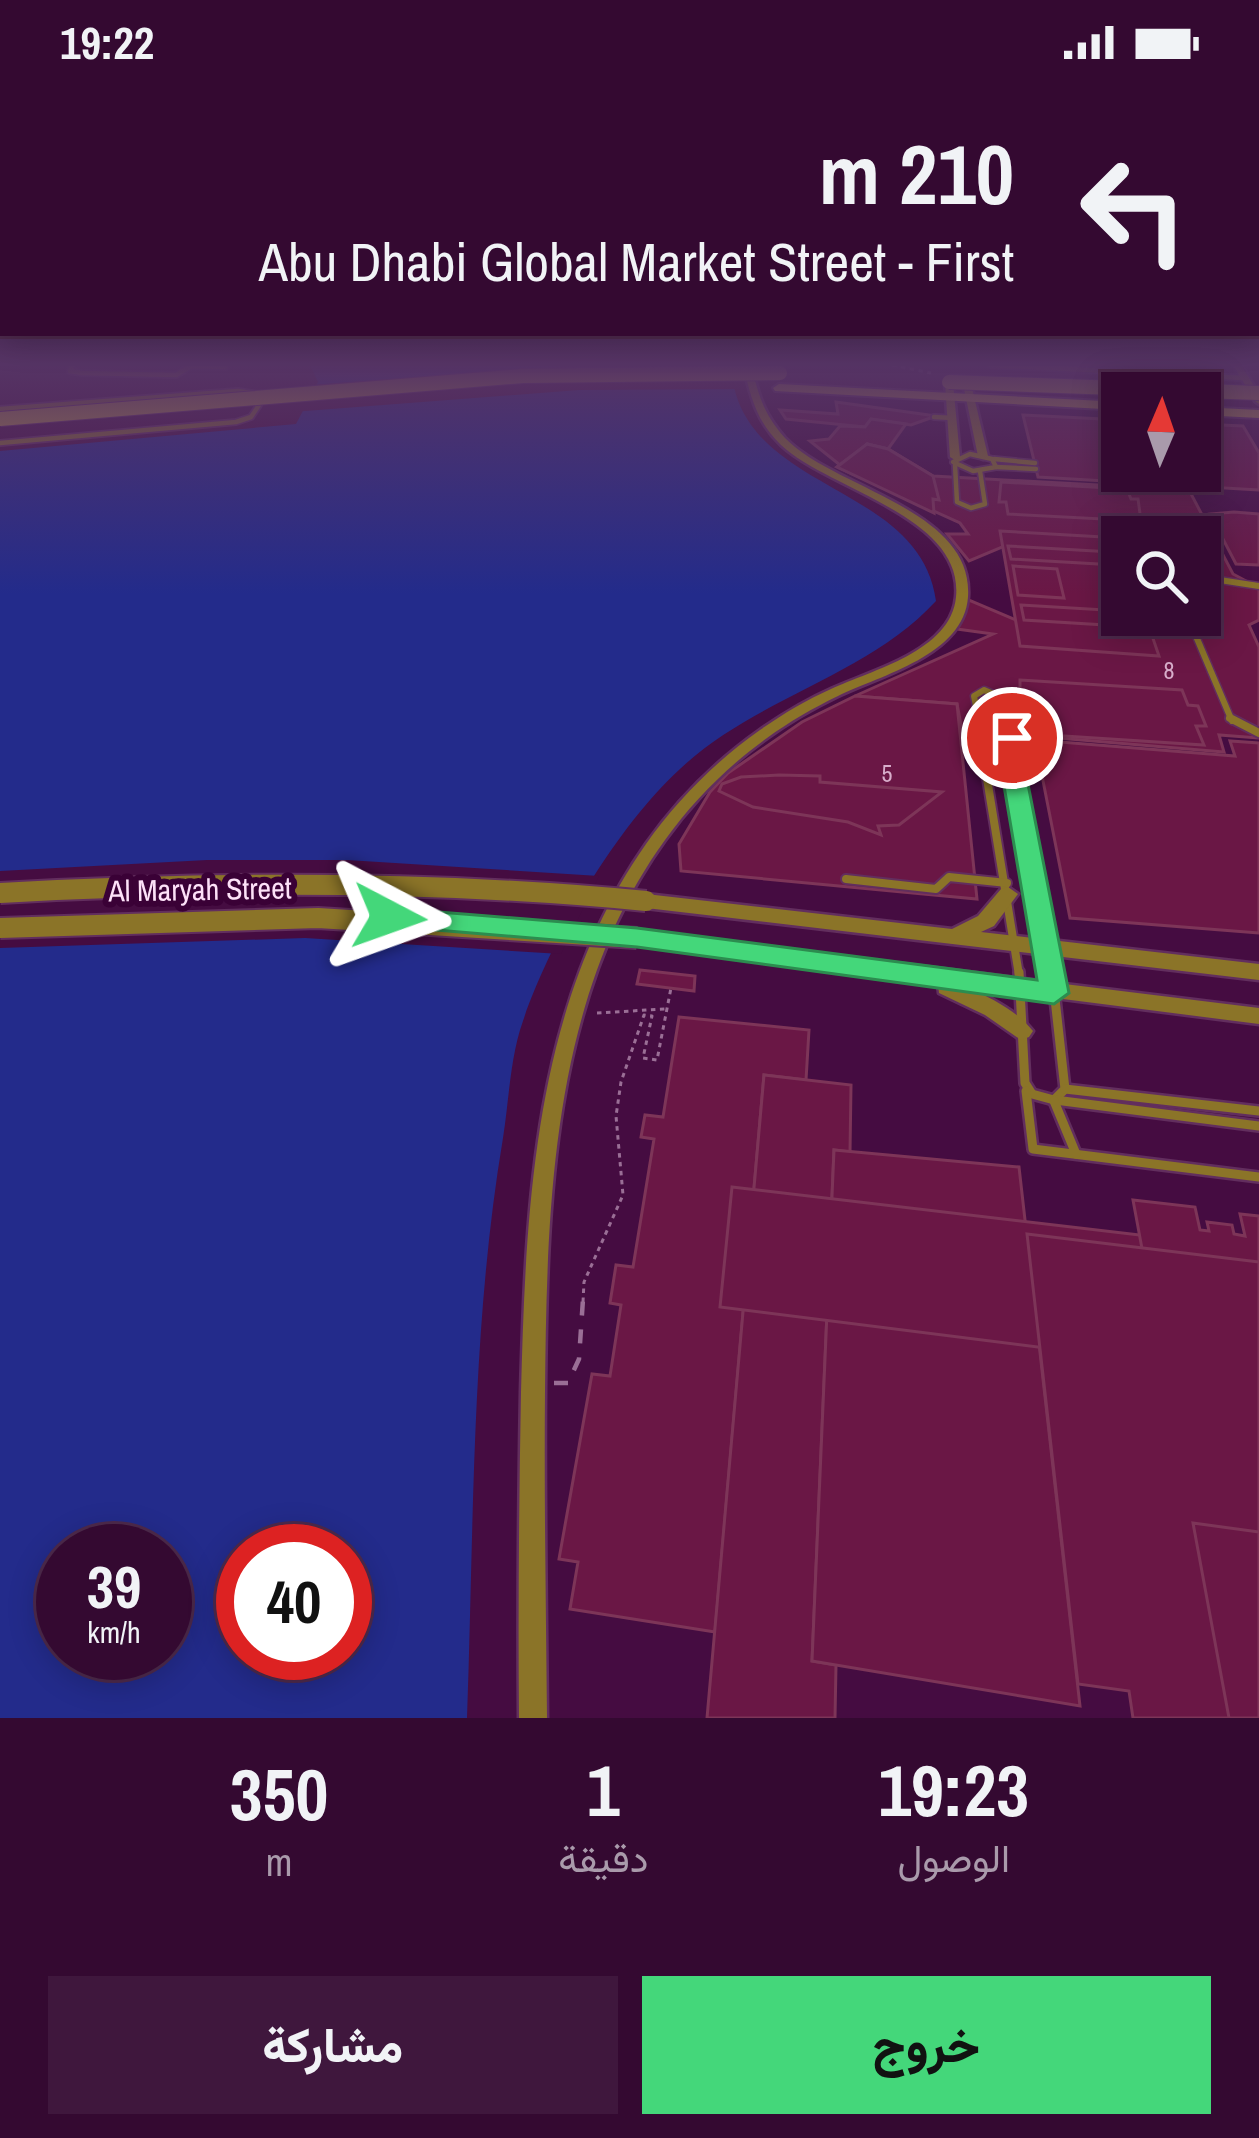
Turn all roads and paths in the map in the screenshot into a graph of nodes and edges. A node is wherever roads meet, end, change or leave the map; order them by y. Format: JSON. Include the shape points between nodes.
{"nodes":[{"id":1,"x":783,"y":441,"type":"edge"},
{"id":2,"x":953,"y":441,"type":"edge"},
{"id":3,"x":982,"y":441,"type":"edge"},
{"id":4,"x":987,"y":457,"type":"junction"},
{"id":5,"x":955,"y":461,"type":"junction"},
{"id":6,"x":996,"y":467,"type":"junction"},
{"id":7,"x":980,"y":471,"type":"junction"},
{"id":8,"x":1221,"y":580,"type":"edge"},
{"id":9,"x":1259,"y":586,"type":"edge"},
{"id":10,"x":1196,"y":636,"type":"edge"},
{"id":11,"x":1259,"y":733,"type":"edge"},
{"id":12,"x":982,"y":736,"type":"junction"},
{"id":13,"x":1006,"y":736,"type":"junction"},
{"id":14,"x":1021,"y":746,"type":"junction"},
{"id":15,"x":983,"y":754,"type":"junction"},
{"id":16,"x":1017,"y":757,"type":"junction"},
{"id":17,"x":846,"y":879,"type":"dead end"},
{"id":18,"x":1008,"y":888,"type":"junction"},
{"id":19,"x":0,"y":893,"type":"edge"},
{"id":20,"x":0,"y":928,"type":"edge"},
{"id":21,"x":952,"y":938,"type":"junction"},
{"id":22,"x":1017,"y":946,"type":"junction"},
{"id":23,"x":1049,"y":950,"type":"junction"},
{"id":24,"x":1259,"y":972,"type":"edge"},
{"id":25,"x":919,"y":975,"type":"junction"},
{"id":26,"x":671,"y":988,"type":"dead end"},
{"id":27,"x":1022,"y":989,"type":"junction"},
{"id":28,"x":1054,"y":993,"type":"junction"},
{"id":29,"x":667,"y":1009,"type":"junction"},
{"id":30,"x":577,"y":1012,"type":"junction"},
{"id":31,"x":1259,"y":1016,"type":"edge"},
{"id":32,"x":1021,"y":1031,"type":"junction"},
{"id":33,"x":1024,"y":1083,"type":"junction"},
{"id":34,"x":1065,"y":1089,"type":"junction"},
{"id":35,"x":1054,"y":1100,"type":"junction"},
{"id":36,"x":1259,"y":1111,"type":"edge"},
{"id":37,"x":1259,"y":1126,"type":"edge"},
{"id":38,"x":1076,"y":1154,"type":"junction"},
{"id":39,"x":1259,"y":1177,"type":"edge"},
{"id":40,"x":534,"y":1382,"type":"junction"},
{"id":41,"x":533,"y":1718,"type":"edge"}],
"edges":[{"from":1,"to":30,"type":"street","via":[[942,539],[959,574],[962,605],[926,650],[802,710],[692,796],[622,896]]},
{"from":2,"to":5,"type":"street"},
{"from":3,"to":4,"type":"street"},
{"from":4,"to":5,"type":"lane"},
{"from":4,"to":6,"type":"lane"},
{"from":4,"to":6,"type":"lane","via":[[1035,466]]},
{"from":5,"to":7,"type":"lane"},
{"from":5,"to":7,"type":"lane","via":[[957,502],[967,508],[985,504]]},
{"from":6,"to":7,"type":"lane"},
{"from":8,"to":9,"type":"lane"},
{"from":10,"to":11,"type":"lane","via":[[1231,720]]},
{"from":12,"to":13,"type":"lane"},
{"from":12,"to":13,"type":"lane","via":[[974,696],[984,690],[998,696]]},
{"from":12,"to":15,"type":"lane","via":[[975,742]]},
{"from":13,"to":14,"type":"lane"},
{"from":14,"to":16,"type":"lane"},
{"from":14,"to":16,"type":"lane","via":[[1037,753]]},
{"from":15,"to":16,"type":"lane"},
{"from":15,"to":18,"type":"lane"},
{"from":16,"to":23,"type":"lane"},
{"from":17,"to":18,"type":"lane","via":[[936,889],[949,878]]},
{"from":18,"to":21,"type":"street","via":[[986,921]]},
{"from":18,"to":22,"type":"lane"},
{"from":19,"to":21,"type":"street","name":"Al Maryah Street","bridge":true,"via":[[215,880],[441,882]]},
{"from":20,"to":25,"type":"street","name":"Al Maryah Street","bridge":true,"via":[[389,917],[637,938]]},
{"from":21,"to":22,"type":"street","name":"Al Maryah Street"},
{"from":22,"to":23,"type":"street","name":"Al Maryah Street"},
{"from":22,"to":27,"type":"lane"},
{"from":23,"to":24,"type":"street","name":"Al Maryah Street"},
{"from":23,"to":28,"type":"lane"},
{"from":25,"to":27,"type":"street","name":"Al Maryah Street"},
{"from":25,"to":32,"type":"street"},
{"from":26,"to":29,"type":"path"},
{"from":27,"to":28,"type":"street","name":"Al Maryah Street"},
{"from":27,"to":32,"type":"lane"},
{"from":28,"to":31,"type":"street","name":"Al Maryah Street"},
{"from":28,"to":34,"type":"lane"},
{"from":29,"to":30,"type":"path"},
{"from":29,"to":40,"type":"path","via":[[657,1060],[643,1058],[652,1016],[644,1016],[621,1082],[623,1195],[584,1282],[579,1359],[568,1383]]},
{"from":30,"to":40,"type":"street","via":[[540,1201]]},
{"from":32,"to":33,"type":"lane"},
{"from":33,"to":35,"type":"lane"},
{"from":33,"to":38,"type":"lane","via":[[1033,1149]]},
{"from":34,"to":35,"type":"lane"},
{"from":34,"to":36,"type":"lane"},
{"from":35,"to":37,"type":"lane"},
{"from":35,"to":38,"type":"lane"},
{"from":38,"to":39,"type":"lane"},
{"from":40,"to":41,"type":"street"}]}
